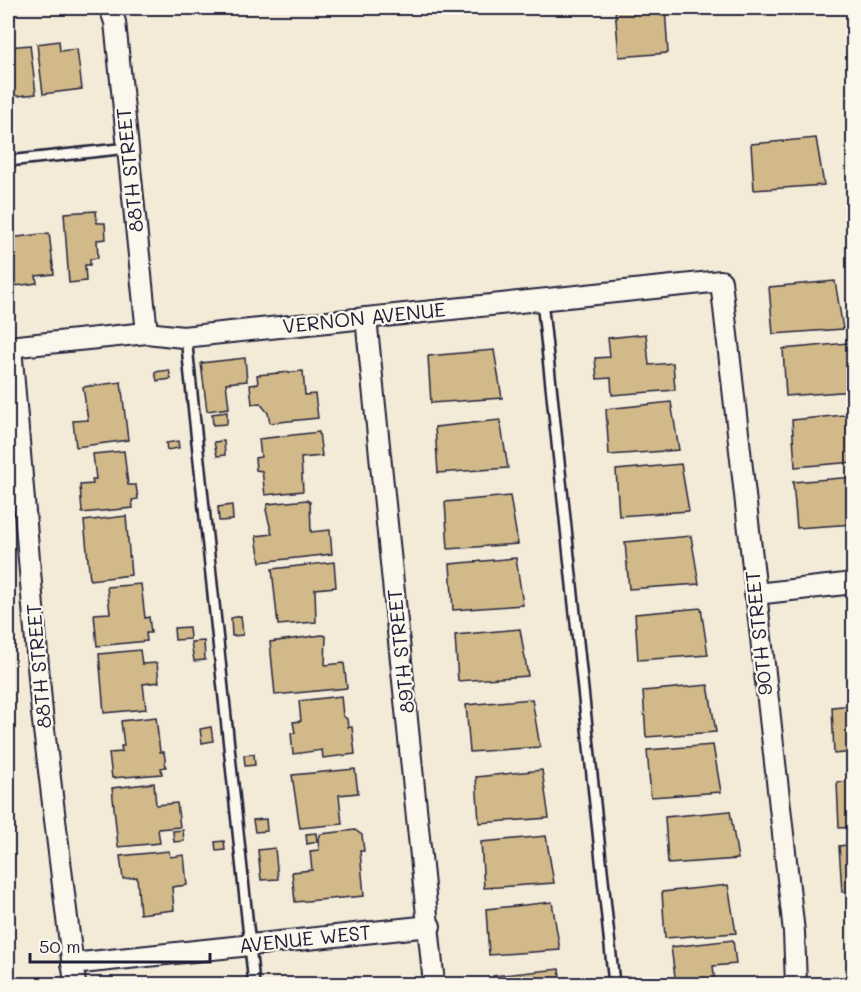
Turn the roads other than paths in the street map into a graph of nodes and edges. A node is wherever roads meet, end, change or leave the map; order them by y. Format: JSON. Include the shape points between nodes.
{"nodes":[{"id":1,"x":110,"y":8,"type":"edge"},
{"id":2,"x":128,"y":148,"type":"junction"},
{"id":3,"x":8,"y":161,"type":"edge"},
{"id":4,"x":721,"y":282,"type":"joint"},
{"id":5,"x":542,"y":300,"type":"junction"},
{"id":6,"x":366,"y":318,"type":"junction"},
{"id":7,"x":147,"y":333,"type":"junction"},
{"id":8,"x":186,"y":337,"type":"junction"},
{"id":9,"x":9,"y":347,"type":"edge"},
{"id":10,"x":854,"y":583,"type":"edge"},
{"id":11,"x":755,"y":594,"type":"junction"},
{"id":12,"x":430,"y":926,"type":"junction"},
{"id":13,"x":252,"y":945,"type":"junction"},
{"id":14,"x":72,"y":964,"type":"junction"},
{"id":15,"x":75,"y":984,"type":"edge"},
{"id":16,"x":254,"y":984,"type":"edge"},
{"id":17,"x":434,"y":984,"type":"edge"},
{"id":18,"x":614,"y":984,"type":"edge"},
{"id":19,"x":796,"y":984,"type":"edge"}],
"edges":[{"from":1,"to":2,"type":"street","name":"88TH STREET","via":[[115,22]]},
{"from":2,"to":3,"type":"lane"},
{"from":2,"to":7,"type":"street","name":"88TH STREET"},
{"from":4,"to":5,"type":"street","name":"VERNON AVENUE"},
{"from":4,"to":11,"type":"street","name":"90TH STREET"},
{"from":5,"to":6,"type":"street","name":"VERNON AVENUE"},
{"from":5,"to":18,"type":"lane"},
{"from":6,"to":8,"type":"street","name":"VERNON AVENUE"},
{"from":6,"to":12,"type":"street","name":"89TH STREET"},
{"from":7,"to":8,"type":"street","name":"VERNON AVENUE"},
{"from":7,"to":9,"type":"street","name":"VERNON AVENUE"},
{"from":8,"to":13,"type":"lane"},
{"from":9,"to":14,"type":"street","name":"88TH STREET","via":[[42,713]]},
{"from":10,"to":11,"type":"street"},
{"from":11,"to":19,"type":"street","name":"90TH STREET","via":[[794,932]]},
{"from":12,"to":13,"type":"street","name":"AVENUE WEST"},
{"from":12,"to":17,"type":"street","name":"89TH STREET"},
{"from":13,"to":14,"type":"street","name":"AVENUE WEST"},
{"from":13,"to":16,"type":"lane"},
{"from":14,"to":15,"type":"street","name":"88TH STREET"}]}
